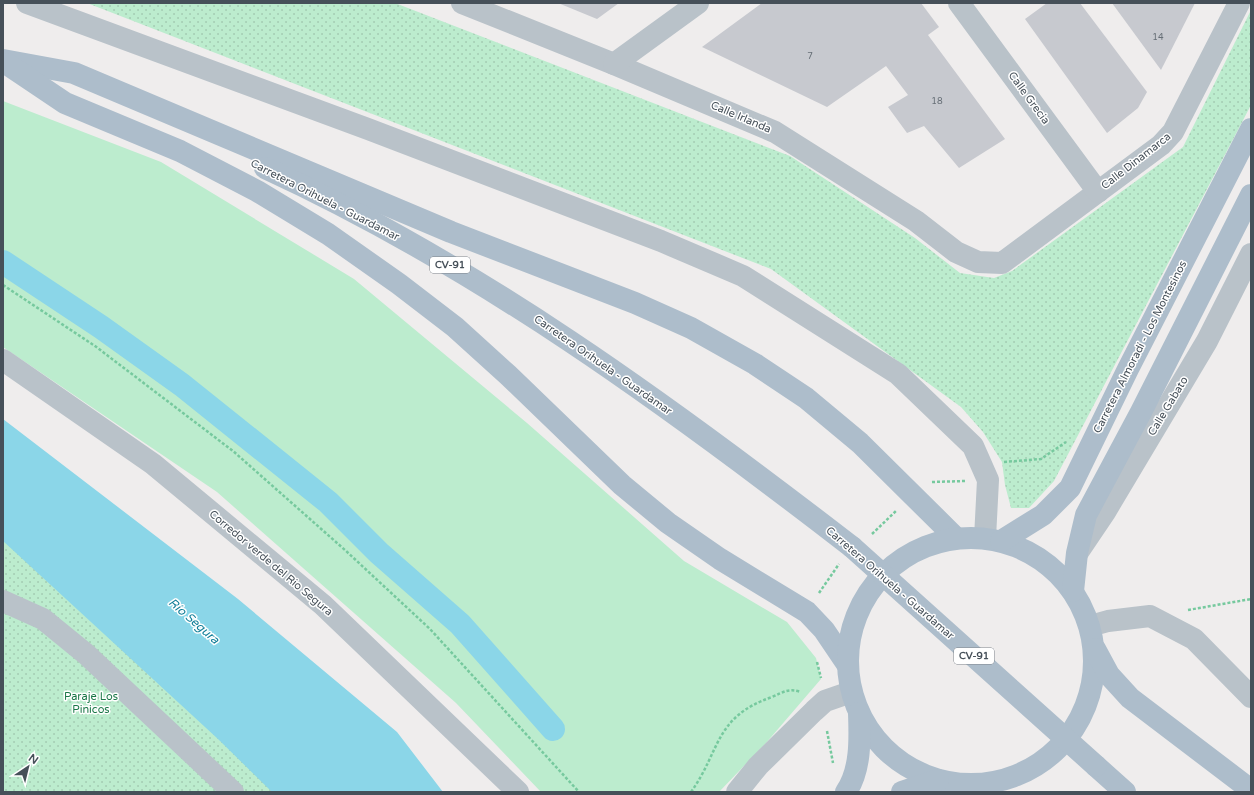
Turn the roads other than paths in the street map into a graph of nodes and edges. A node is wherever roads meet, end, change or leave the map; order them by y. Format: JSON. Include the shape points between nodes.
{"nodes":[{"id":1,"x":27,"y":3,"type":"edge"},
{"id":2,"x":462,"y":3,"type":"edge"},
{"id":3,"x":698,"y":3,"type":"edge"},
{"id":4,"x":960,"y":3,"type":"edge"},
{"id":5,"x":1239,"y":3,"type":"edge"},
{"id":6,"x":3,"y":61,"type":"edge"},
{"id":7,"x":614,"y":64,"type":"junction"},
{"id":8,"x":1251,"y":129,"type":"edge"},
{"id":9,"x":1098,"y":192,"type":"junction"},
{"id":10,"x":1251,"y":195,"type":"edge"},
{"id":11,"x":1251,"y":254,"type":"edge"},
{"id":12,"x":1002,"y":263,"type":"joint"},
{"id":13,"x":3,"y":360,"type":"edge"},
{"id":14,"x":956,"y":538,"type":"junction"},
{"id":15,"x":993,"y":539,"type":"junction"},
{"id":16,"x":1077,"y":553,"type":"junction"},
{"id":17,"x":1073,"y":591,"type":"junction"},
{"id":18,"x":3,"y":601,"type":"edge"},
{"id":19,"x":1090,"y":626,"type":"junction"},
{"id":20,"x":1094,"y":648,"type":"junction"},
{"id":21,"x":847,"y":664,"type":"junction"},
{"id":22,"x":851,"y":692,"type":"junction"},
{"id":23,"x":1251,"y":697,"type":"edge"},
{"id":24,"x":859,"y":713,"type":"junction"},
{"id":25,"x":938,"y":780,"type":"junction"},
{"id":26,"x":963,"y":787,"type":"edge"},
{"id":27,"x":1251,"y":790,"type":"edge"},
{"id":28,"x":846,"y":791,"type":"edge"},
{"id":29,"x":233,"y":792,"type":"edge"},
{"id":30,"x":518,"y":792,"type":"edge"},
{"id":31,"x":737,"y":792,"type":"edge"},
{"id":32,"x":902,"y":792,"type":"edge"},
{"id":33,"x":991,"y":792,"type":"edge"},
{"id":34,"x":1125,"y":792,"type":"edge"}],
"edges":[{"from":1,"to":15,"type":"street","via":[[639,232],[743,276],[898,374],[973,446],[988,480]]},
{"from":2,"to":7,"type":"street","name":"Calle Irlanda"},
{"from":3,"to":7,"type":"street"},
{"from":4,"to":9,"type":"street","name":"Calle Grecia"},
{"from":5,"to":9,"type":"street","name":"Calle Dinamarca","via":[[1174,132]]},
{"from":6,"to":14,"type":"main road","via":[[74,73],[430,224],[634,303],[691,328],[755,364],[806,398],[860,443]]},
{"from":6,"to":21,"type":"main road","via":[[65,103],[180,151],[257,192],[334,238],[399,284],[454,327],[508,375],[622,485],[668,523],[720,559],[807,612],[824,630]]},
{"from":6,"to":34,"type":"main road","name":"Carretera Orihuela - Guardamar","number":"CV-91","bridge":true,"via":[[187,132],[281,176],[457,269],[540,320],[751,469],[853,549]]},
{"from":7,"to":12,"type":"street","name":"Calle Irlanda","via":[[775,132],[916,221],[956,252],[978,262]]},
{"from":8,"to":15,"type":"main road","name":"Carretera Almoradí - Los Montesinos","via":[[1070,488],[1044,514]]},
{"from":9,"to":12,"type":"street","name":"Calle Dinamarca"},
{"from":10,"to":16,"type":"main road","via":[[1086,515]]},
{"from":11,"to":16,"type":"street","name":"Calle Gabato","via":[[1207,340],[1105,512]]},
{"from":13,"to":30,"type":"street","name":"Corredor verde del Rio Segura","via":[[153,464],[323,605]]},
{"from":14,"to":15,"type":"main road"},
{"from":14,"to":21,"type":"main road","via":[[927,545],[899,559],[877,580],[857,612],[850,634]]},
{"from":15,"to":17,"type":"main road","via":[[1029,552],[1053,569]]},
{"from":16,"to":17,"type":"main road"},
{"from":17,"to":19,"type":"main road"},
{"from":18,"to":29,"type":"street","via":[[43,619],[86,654]]},
{"from":19,"to":20,"type":"main road"},
{"from":19,"to":23,"type":"street","via":[[1150,616],[1194,639]]},
{"from":20,"to":26,"type":"main road","via":[[1094,678],[1086,707],[1072,733],[1051,755],[1026,772],[998,782]]},
{"from":20,"to":27,"type":"main road","via":[[1109,675],[1130,698]]},
{"from":21,"to":22,"type":"main road"},
{"from":22,"to":24,"type":"main road"},
{"from":22,"to":31,"type":"street","via":[[825,701],[758,766]]},
{"from":24,"to":25,"type":"main road","via":[[879,743],[906,766]]},
{"from":24,"to":28,"type":"main road","via":[[860,742],[852,779]]},
{"from":25,"to":26,"type":"main road"},
{"from":25,"to":32,"type":"main road"},
{"from":26,"to":33,"type":"main road"}]}
